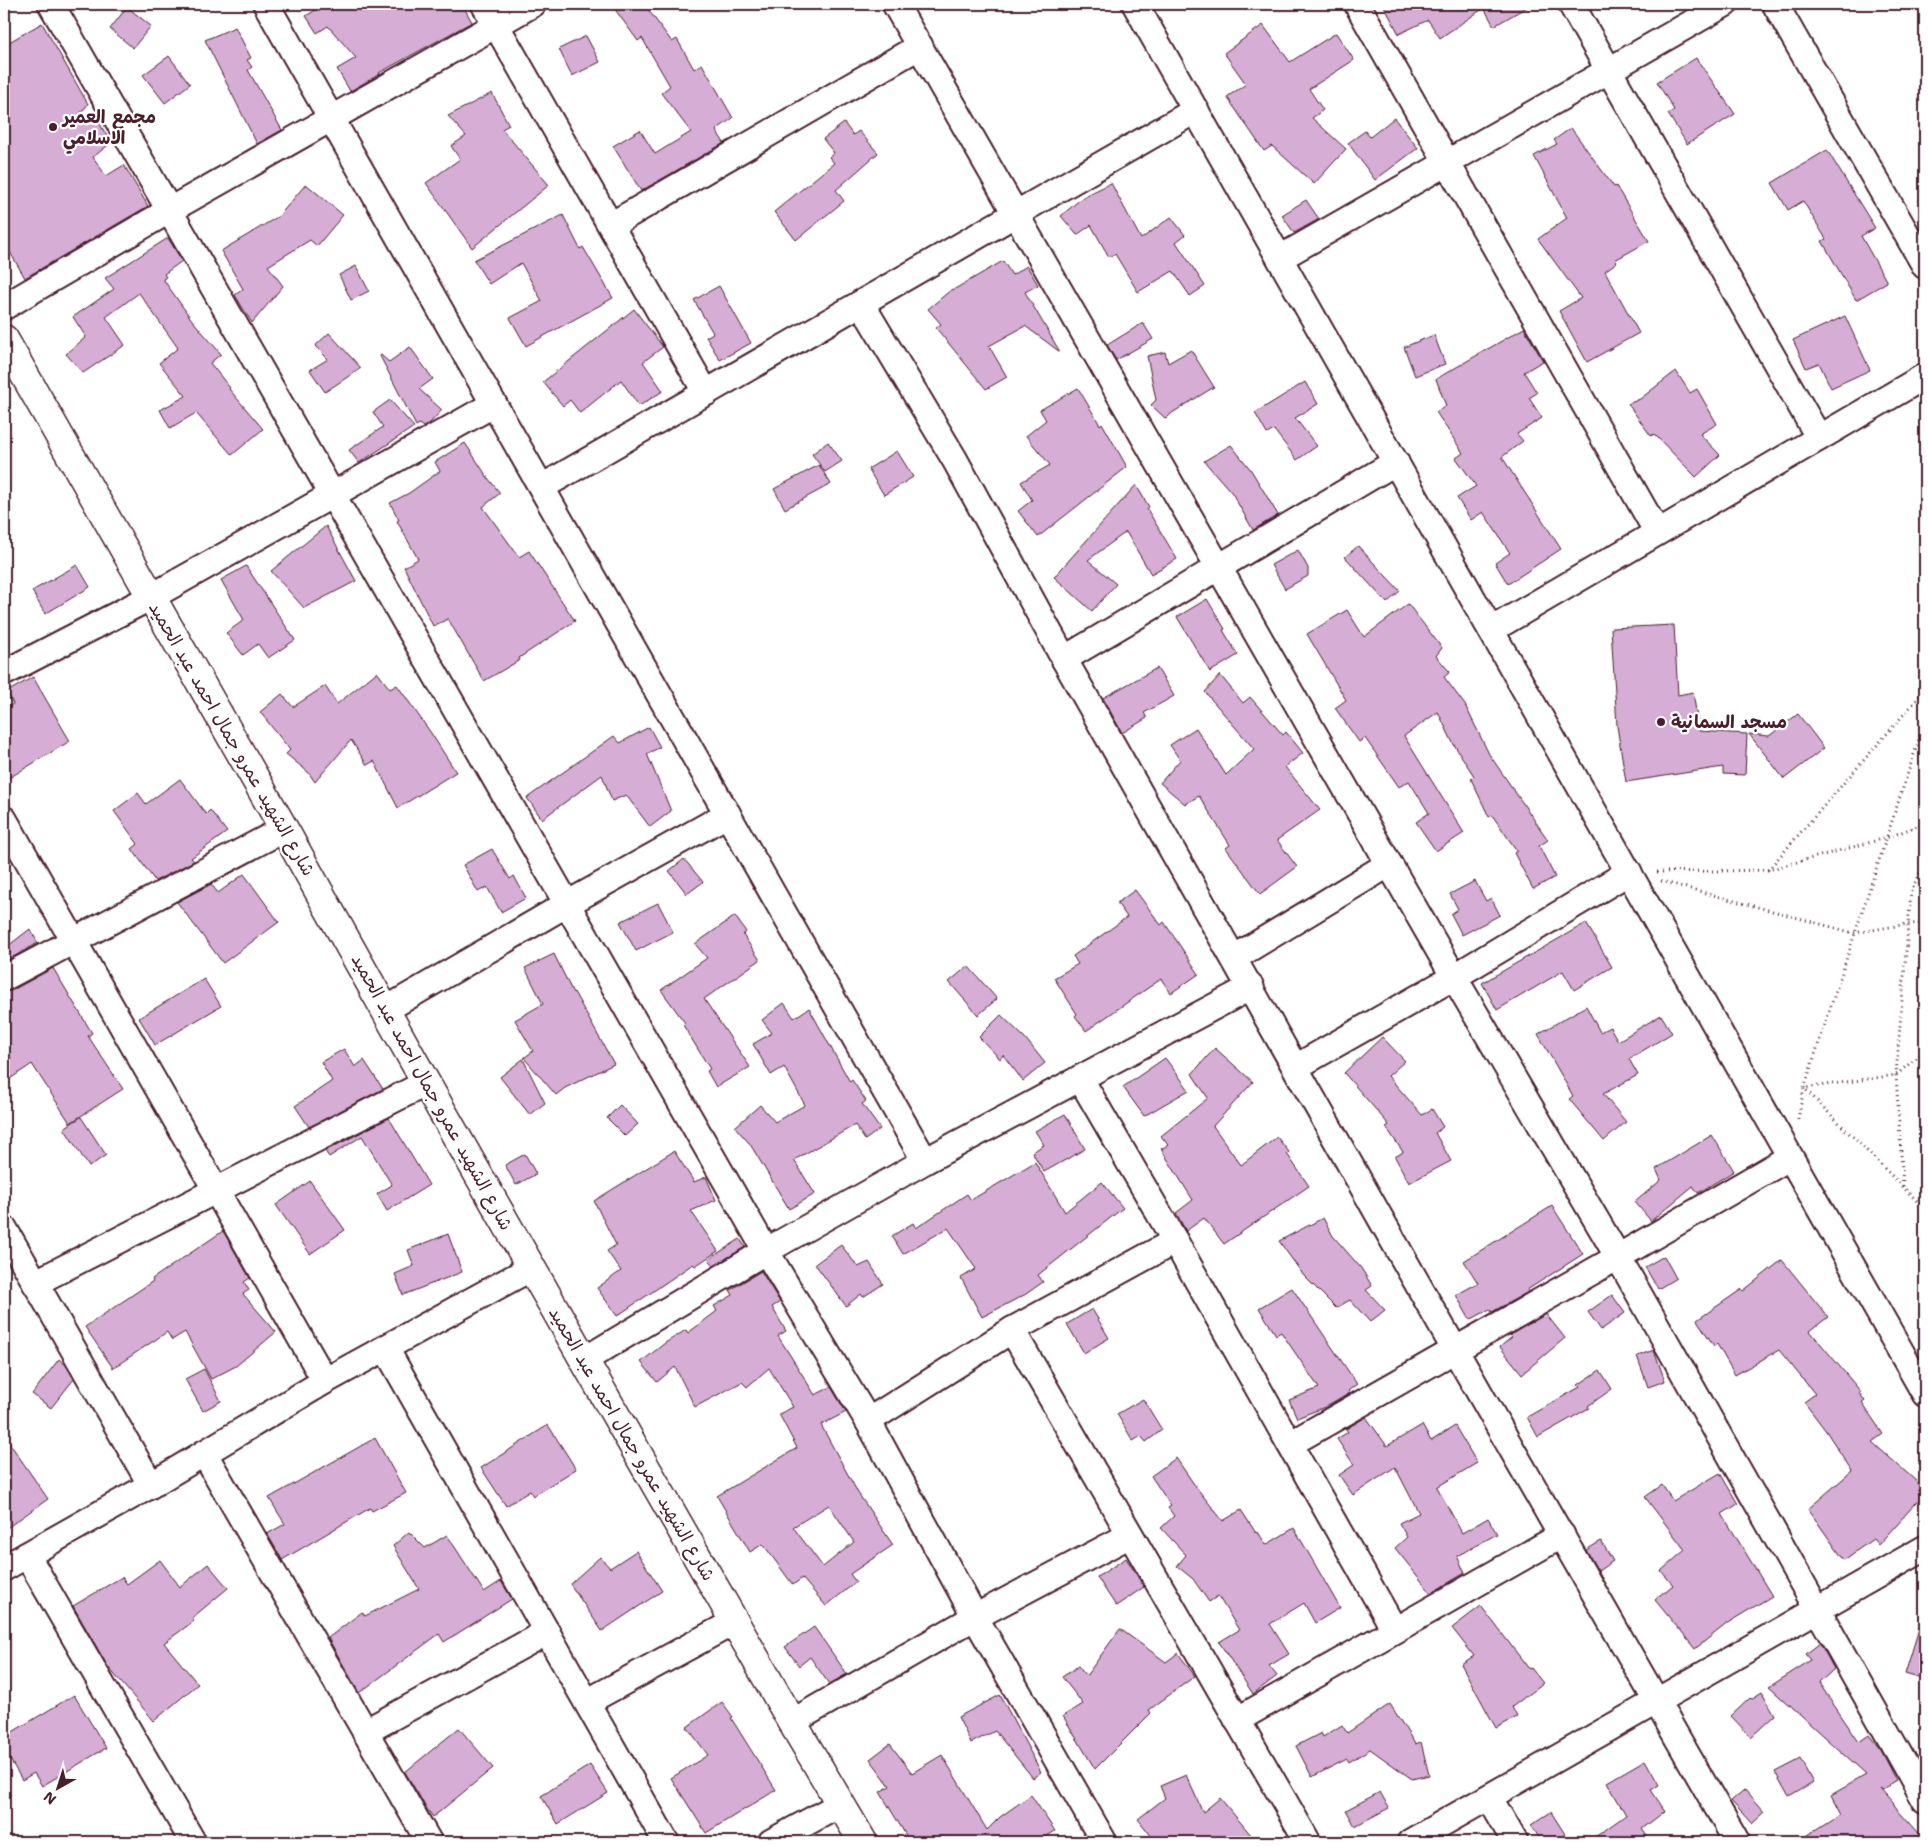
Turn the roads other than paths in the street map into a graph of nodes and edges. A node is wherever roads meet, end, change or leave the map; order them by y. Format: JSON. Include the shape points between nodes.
{"nodes":[{"id":1,"x":51,"y":4,"type":"edge"},
{"id":2,"x":266,"y":4,"type":"edge"},
{"id":3,"x":533,"y":4,"type":"edge"},
{"id":4,"x":895,"y":4,"type":"edge"},
{"id":5,"x":1135,"y":4,"type":"edge"},
{"id":6,"x":1357,"y":4,"type":"edge"},
{"id":7,"x":1571,"y":4,"type":"edge"},
{"id":8,"x":1725,"y":4,"type":"edge"},
{"id":9,"x":1775,"y":4,"type":"edge"},
{"id":10,"x":490,"y":14,"type":"edge"},
{"id":11,"x":920,"y":46,"type":"junction"},
{"id":12,"x":1609,"y":70,"type":"junction"},
{"id":13,"x":1196,"y":110,"type":"junction"},
{"id":14,"x":332,"y":119,"type":"junction"},
{"id":15,"x":1448,"y":162,"type":"junction"},
{"id":16,"x":170,"y":210,"type":"junction"},
{"id":17,"x":1016,"y":214,"type":"junction"},
{"id":18,"x":610,"y":225,"type":"junction"},
{"id":19,"x":1280,"y":258,"type":"junction"},
{"id":20,"x":1925,"y":266,"type":"edge"},
{"id":21,"x":861,"y":303,"type":"junction"},
{"id":22,"x":4,"y":307,"type":"edge"},
{"id":23,"x":4,"y":339,"type":"edge"},
{"id":24,"x":1925,"y":376,"type":"edge"},
{"id":25,"x":706,"y":393,"type":"junction"},
{"id":26,"x":494,"y":404,"type":"junction"},
{"id":27,"x":1819,"y":438,"type":"junction"},
{"id":28,"x":1396,"y":462,"type":"junction"},
{"id":29,"x":542,"y":488,"type":"junction"},
{"id":30,"x":333,"y":494,"type":"junction"},
{"id":31,"x":1658,"y":532,"type":"junction"},
{"id":32,"x":1218,"y":567,"type":"junction"},
{"id":33,"x":151,"y":597,"type":"junction"},
{"id":34,"x":1491,"y":630,"type":"junction"},
{"id":35,"x":1064,"y":659,"type":"junction"},
{"id":36,"x":4,"y":673,"type":"edge"},
{"id":37,"x":728,"y":814,"type":"junction"},
{"id":38,"x":4,"y":819,"type":"edge"},
{"id":39,"x":284,"y":829,"type":"junction"},
{"id":40,"x":1388,"y":864,"type":"junction"},
{"id":41,"x":1629,"y":872,"type":"junction"},
{"id":42,"x":567,"y":904,"type":"junction"},
{"id":43,"x":75,"y":941,"type":"junction"},
{"id":44,"x":1234,"y":958,"type":"junction"},
{"id":45,"x":1454,"y":977,"type":"junction"},
{"id":46,"x":4,"y":978,"type":"edge"},
{"id":47,"x":1251,"y":987,"type":"junction"},
{"id":48,"x":385,"y":1010,"type":"junction"},
{"id":49,"x":1296,"y":1067,"type":"junction"},
{"id":50,"x":1080,"y":1078,"type":"junction"},
{"id":51,"x":426,"y":1083,"type":"junction"},
{"id":52,"x":1790,"y":1157,"type":"junction"},
{"id":53,"x":925,"y":1161,"type":"junction"},
{"id":54,"x":216,"y":1189,"type":"junction"},
{"id":55,"x":4,"y":1228,"type":"edge"},
{"id":56,"x":1175,"y":1241,"type":"junction"},
{"id":57,"x":766,"y":1251,"type":"junction"},
{"id":58,"x":1618,"y":1257,"type":"junction"},
{"id":59,"x":531,"y":1268,"type":"junction"},
{"id":60,"x":35,"y":1283,"type":"junction"},
{"id":61,"x":1012,"y":1330,"type":"junction"},
{"id":62,"x":386,"y":1348,"type":"junction"},
{"id":63,"x":1455,"y":1350,"type":"junction"},
{"id":64,"x":584,"y":1360,"type":"junction"},
{"id":65,"x":325,"y":1381,"type":"junction"},
{"id":66,"x":1925,"y":1394,"type":"edge"},
{"id":67,"x":868,"y":1421,"type":"junction"},
{"id":68,"x":1290,"y":1444,"type":"junction"},
{"id":69,"x":204,"y":1453,"type":"junction"},
{"id":70,"x":151,"y":1484,"type":"junction"},
{"id":71,"x":1562,"y":1534,"type":"junction"},
{"id":72,"x":1130,"y":1535,"type":"junction"},
{"id":73,"x":1925,"y":1548,"type":"edge"},
{"id":74,"x":27,"y":1555,"type":"junction"},
{"id":75,"x":4,"y":1568,"type":"edge"},
{"id":76,"x":1816,"y":1610,"type":"junction"},
{"id":77,"x":975,"y":1616,"type":"junction"},
{"id":78,"x":734,"y":1622,"type":"junction"},
{"id":79,"x":1394,"y":1629,"type":"junction"},
{"id":80,"x":547,"y":1632,"type":"junction"},
{"id":81,"x":1657,"y":1701,"type":"junction"},
{"id":82,"x":587,"y":1702,"type":"junction"},
{"id":83,"x":1237,"y":1720,"type":"junction"},
{"id":84,"x":792,"y":1722,"type":"junction"},
{"id":85,"x":365,"y":1732,"type":"junction"},
{"id":86,"x":1489,"y":1797,"type":"junction"},
{"id":87,"x":1925,"y":1800,"type":"edge"},
{"id":88,"x":841,"y":1804,"type":"junction"},
{"id":89,"x":193,"y":1842,"type":"edge"},
{"id":90,"x":428,"y":1842,"type":"edge"},
{"id":91,"x":666,"y":1842,"type":"edge"},
{"id":92,"x":771,"y":1842,"type":"edge"},
{"id":93,"x":863,"y":1842,"type":"edge"},
{"id":94,"x":1104,"y":1842,"type":"edge"},
{"id":95,"x":1308,"y":1842,"type":"edge"},
{"id":96,"x":1410,"y":1842,"type":"edge"},
{"id":97,"x":1515,"y":1842,"type":"edge"},
{"id":98,"x":1737,"y":1842,"type":"edge"}],
"edges":[{"from":1,"to":16,"type":"street"},
{"from":2,"to":14,"type":"street"},
{"from":3,"to":10,"type":"street"},
{"from":4,"to":11,"type":"street"},
{"from":5,"to":13,"type":"street"},
{"from":6,"to":15,"type":"street"},
{"from":7,"to":12,"type":"street"},
{"from":8,"to":12,"type":"street"},
{"from":9,"to":20,"type":"street"},
{"from":10,"to":14,"type":"street"},
{"from":10,"to":18,"type":"street"},
{"from":11,"to":17,"type":"street"},
{"from":11,"to":18,"type":"street"},
{"from":12,"to":15,"type":"street"},
{"from":12,"to":27,"type":"street"},
{"from":13,"to":17,"type":"street"},
{"from":13,"to":19,"type":"street"},
{"from":14,"to":16,"type":"street"},
{"from":14,"to":26,"type":"street"},
{"from":15,"to":19,"type":"street"},
{"from":15,"to":31,"type":"street"},
{"from":16,"to":22,"type":"street"},
{"from":16,"to":30,"type":"street"},
{"from":17,"to":21,"type":"street"},
{"from":17,"to":32,"type":"street"},
{"from":18,"to":25,"type":"street"},
{"from":19,"to":28,"type":"street"},
{"from":21,"to":25,"type":"street"},
{"from":21,"to":35,"type":"street","via":[[955,460]]},
{"from":23,"to":33,"type":"street","name":"شارع الشهيد عمرو جمال احمد عبد الحميد"},
{"from":24,"to":27,"type":"street"},
{"from":25,"to":29,"type":"street"},
{"from":26,"to":29,"type":"street"},
{"from":26,"to":30,"type":"street"},
{"from":27,"to":31,"type":"street"},
{"from":28,"to":32,"type":"street"},
{"from":28,"to":34,"type":"street"},
{"from":29,"to":37,"type":"street"},
{"from":30,"to":33,"type":"street"},
{"from":30,"to":42,"type":"street"},
{"from":31,"to":34,"type":"street"},
{"from":32,"to":35,"type":"street"},
{"from":32,"to":40,"type":"street"},
{"from":33,"to":36,"type":"street"},
{"from":33,"to":39,"type":"street","name":"شارع الشهيد عمرو جمال احمد عبد الحميد"},
{"from":34,"to":41,"type":"street"},
{"from":35,"to":44,"type":"street"},
{"from":37,"to":42,"type":"street"},
{"from":37,"to":53,"type":"street"},
{"from":38,"to":43,"type":"street"},
{"from":39,"to":43,"type":"street"},
{"from":39,"to":48,"type":"street","name":"شارع الشهيد عمرو جمال احمد عبد الحميد"},
{"from":40,"to":44,"type":"street"},
{"from":40,"to":45,"type":"street"},
{"from":41,"to":45,"type":"street"},
{"from":41,"to":52,"type":"street"},
{"from":42,"to":48,"type":"street"},
{"from":42,"to":57,"type":"street"},
{"from":43,"to":46,"type":"street"},
{"from":43,"to":54,"type":"street"},
{"from":44,"to":47,"type":"street"},
{"from":45,"to":49,"type":"street"},
{"from":45,"to":58,"type":"street"},
{"from":47,"to":49,"type":"street"},
{"from":47,"to":50,"type":"street"},
{"from":48,"to":51,"type":"street","name":"شارع الشهيد عمرو جمال احمد عبد الحميد"},
{"from":49,"to":63,"type":"street"},
{"from":50,"to":53,"type":"street"},
{"from":50,"to":56,"type":"street"},
{"from":51,"to":54,"type":"street"},
{"from":51,"to":59,"type":"street","name":"شارع الشهيد عمرو جمال احمد عبد الحميد"},
{"from":52,"to":58,"type":"street"},
{"from":52,"to":66,"type":"street"},
{"from":53,"to":57,"type":"street"},
{"from":54,"to":60,"type":"street"},
{"from":54,"to":65,"type":"street"},
{"from":55,"to":60,"type":"street"},
{"from":56,"to":61,"type":"street"},
{"from":56,"to":68,"type":"street"},
{"from":57,"to":64,"type":"street"},
{"from":57,"to":67,"type":"street"},
{"from":58,"to":63,"type":"street"},
{"from":58,"to":76,"type":"street"},
{"from":59,"to":62,"type":"street"},
{"from":59,"to":64,"type":"street","name":"شارع الشهيد عمرو جمال احمد عبد الحميد"},
{"from":60,"to":70,"type":"street"},
{"from":61,"to":67,"type":"street"},
{"from":61,"to":72,"type":"street"},
{"from":62,"to":65,"type":"street"},
{"from":62,"to":80,"type":"street"},
{"from":63,"to":68,"type":"street"},
{"from":63,"to":71,"type":"street"},
{"from":64,"to":78,"type":"street","name":"شارع الشهيد عمرو جمال احمد عبد الحميد"},
{"from":65,"to":69,"type":"street"},
{"from":67,"to":77,"type":"street"},
{"from":68,"to":79,"type":"street"},
{"from":69,"to":70,"type":"street"},
{"from":69,"to":85,"type":"street"},
{"from":70,"to":74,"type":"street"},
{"from":71,"to":79,"type":"street"},
{"from":71,"to":81,"type":"street"},
{"from":72,"to":77,"type":"street"},
{"from":72,"to":83,"type":"street"},
{"from":73,"to":76,"type":"street"},
{"from":74,"to":75,"type":"street"},
{"from":74,"to":89,"type":"street"},
{"from":76,"to":81,"type":"street"},
{"from":76,"to":87,"type":"street"},
{"from":77,"to":84,"type":"street"},
{"from":77,"to":94,"type":"street"},
{"from":78,"to":82,"type":"street"},
{"from":78,"to":84,"type":"street","name":"شارع الشهيد عمرو جمال احمد عبد الحميد"},
{"from":79,"to":83,"type":"street"},
{"from":80,"to":82,"type":"street"},
{"from":80,"to":85,"type":"street"},
{"from":81,"to":86,"type":"street"},
{"from":81,"to":98,"type":"street"},
{"from":82,"to":91,"type":"street"},
{"from":83,"to":95,"type":"street"},
{"from":84,"to":88,"type":"street","name":"شارع الشهيد عمرو جمال احمد عبد الحميد"},
{"from":85,"to":90,"type":"street"},
{"from":86,"to":96,"type":"street"},
{"from":86,"to":97,"type":"street"},
{"from":88,"to":92,"type":"street"},
{"from":88,"to":93,"type":"street","name":"شارع الشهيد عمرو جمال احمد عبد الحميد"}]}
